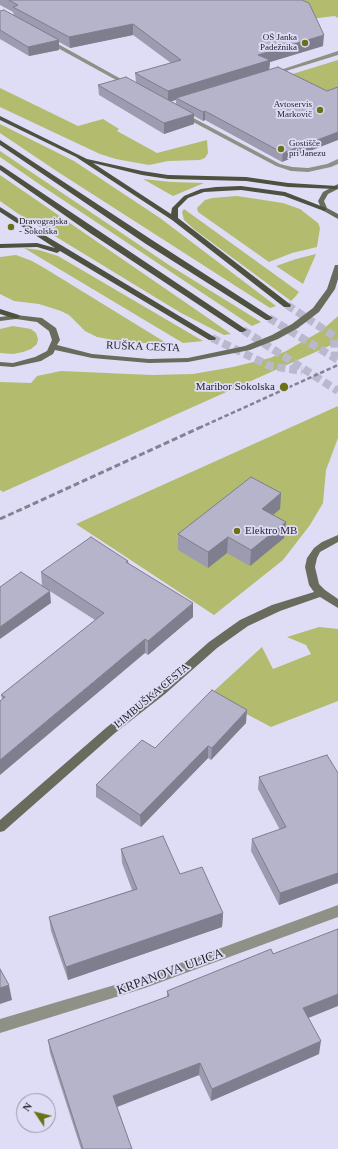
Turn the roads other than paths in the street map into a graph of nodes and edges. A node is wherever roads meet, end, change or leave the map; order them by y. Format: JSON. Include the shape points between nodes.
{"nodes":[{"id":1,"x":40,"y":36,"type":"edge"},
{"id":2,"x":338,"y":53,"type":"edge"},
{"id":3,"x":266,"y":75,"type":"edge"},
{"id":4,"x":134,"y":88,"type":"edge"},
{"id":5,"x":178,"y":112,"type":"edge"},
{"id":6,"x":0,"y":118,"type":"edge"},
{"id":7,"x":0,"y":142,"type":"edge"},
{"id":8,"x":78,"y":156,"type":"junction"},
{"id":9,"x":338,"y":161,"type":"edge"},
{"id":10,"x":0,"y":167,"type":"edge"},
{"id":11,"x":336,"y":187,"type":"edge"},
{"id":12,"x":0,"y":209,"type":"edge"},
{"id":13,"x":324,"y":209,"type":"junction"},
{"id":14,"x":338,"y":217,"type":"edge"},
{"id":15,"x":174,"y":219,"type":"junction"},
{"id":16,"x":0,"y":246,"type":"edge"},
{"id":17,"x":76,"y":258,"type":"junction"},
{"id":18,"x":338,"y":268,"type":"edge"},
{"id":19,"x":287,"y":304,"type":"tunnel mouth"},
{"id":20,"x":0,"y":311,"type":"edge"},
{"id":21,"x":16,"y":317,"type":"junction"},
{"id":22,"x":269,"y":318,"type":"tunnel mouth"},
{"id":23,"x":0,"y":319,"type":"edge"},
{"id":24,"x":243,"y":330,"type":"tunnel mouth"},
{"id":25,"x":212,"y":338,"type":"tunnel mouth"},
{"id":26,"x":54,"y":347,"type":"junction"},
{"id":27,"x":0,"y":364,"type":"edge"},
{"id":28,"x":338,"y":538,"type":"edge"},
{"id":29,"x":321,"y":593,"type":"junction"},
{"id":30,"x":338,"y":604,"type":"edge"},
{"id":31,"x":0,"y":827,"type":"edge"},
{"id":32,"x":338,"y":912,"type":"edge"},
{"id":33,"x":0,"y":1026,"type":"edge"}],
"edges":[{"from":1,"to":4,"type":"street"},
{"from":2,"to":3,"type":"street"},
{"from":5,"to":9,"type":"street","via":[[278,165],[291,169],[308,170],[329,166]]},
{"from":6,"to":8,"type":"main road"},
{"from":7,"to":22,"type":"main road","via":[[129,229]]},
{"from":8,"to":11,"type":"main road","via":[[110,166],[168,177],[238,179]]},
{"from":8,"to":15,"type":"main road"},
{"from":10,"to":24,"type":"main road"},
{"from":11,"to":13,"type":"street","via":[[322,197],[321,205]]},
{"from":12,"to":17,"type":"main road"},
{"from":13,"to":14,"type":"street"},
{"from":13,"to":15,"type":"main road","via":[[285,194],[241,188],[216,189],[203,190],[186,197],[175,208]]},
{"from":15,"to":19,"type":"main road"},
{"from":16,"to":17,"type":"main road","via":[[37,245]]},
{"from":17,"to":25,"type":"main road"},
{"from":18,"to":26,"type":"street","name":"RUŠKA CESTA","via":[[331,289],[316,310],[296,326],[247,348],[188,360],[149,361],[92,356]]},
{"from":20,"to":21,"type":"main road"},
{"from":21,"to":23,"type":"street"},
{"from":21,"to":26,"type":"street","via":[[30,318],[47,324],[53,330],[56,340]]},
{"from":26,"to":27,"type":"street","via":[[38,359],[27,363]]},
{"from":28,"to":29,"type":"street","via":[[317,550],[312,558],[311,576]]},
{"from":29,"to":30,"type":"street"},
{"from":29,"to":31,"type":"street","name":"LIMBUŠKA CESTA","via":[[276,608],[244,623],[213,645]]},
{"from":32,"to":33,"type":"street","name":"KRPANOVA ULICA","via":[[145,982]]}]}
